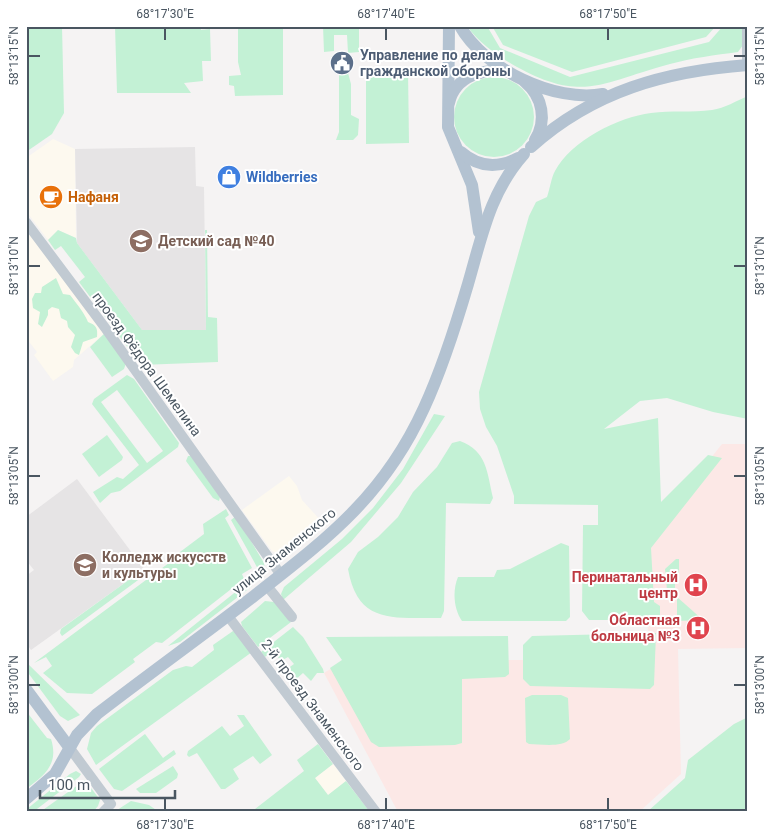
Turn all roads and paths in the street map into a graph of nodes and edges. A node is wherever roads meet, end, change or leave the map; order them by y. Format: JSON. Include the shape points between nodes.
{"nodes":[{"id":1,"x":449,"y":26,"type":"edge"},
{"id":2,"x":460,"y":26,"type":"edge"},
{"id":3,"x":747,"y":26,"type":"edge"},
{"id":4,"x":747,"y":65,"type":"edge"},
{"id":5,"x":516,"y":76,"type":"junction"},
{"id":6,"x":620,"y":91,"type":"junction"},
{"id":7,"x":446,"y":112,"type":"junction"},
{"id":8,"x":454,"y":144,"type":"junction"},
{"id":9,"x":528,"y":150,"type":"junction"},
{"id":10,"x":26,"y":222,"type":"edge"},
{"id":11,"x":479,"y":239,"type":"junction"},
{"id":12,"x":282,"y":575,"type":"junction"},
{"id":13,"x":267,"y":586,"type":"junction"},
{"id":14,"x":228,"y":616,"type":"junction"},
{"id":15,"x":292,"y":617,"type":"dead end"},
{"id":16,"x":26,"y":689,"type":"edge"},
{"id":17,"x":69,"y":747,"type":"junction"},
{"id":18,"x":26,"y":799,"type":"edge"},
{"id":19,"x":103,"y":812,"type":"edge"},
{"id":20,"x":376,"y":812,"type":"edge"}],
"edges":[{"from":1,"to":7,"type":"main road"},
{"from":2,"to":5,"type":"main road","via":[[481,52]]},
{"from":3,"to":4,"type":"street"},
{"from":4,"to":6,"type":"main road","via":[[683,74]]},
{"from":5,"to":6,"type":"main road","via":[[569,94],[595,96]]},
{"from":5,"to":7,"type":"main road","via":[[488,70],[467,78],[454,90]]},
{"from":5,"to":9,"type":"main road","via":[[538,97],[542,115],[541,126]]},
{"from":6,"to":9,"type":"main road","via":[[572,114]]},
{"from":7,"to":8,"type":"main road"},
{"from":8,"to":9,"type":"main road","via":[[467,157],[482,165],[503,164]]},
{"from":8,"to":11,"type":"main road","via":[[475,195]]},
{"from":9,"to":11,"type":"main road","name":"улица Знаменского","via":[[501,183]]},
{"from":10,"to":12,"type":"street","name":"проезд Фёдора Шемелина"},
{"from":11,"to":12,"type":"main road","name":"улица Знаменского","via":[[468,284],[434,386],[394,464],[357,510]]},
{"from":12,"to":13,"type":"main road","name":"улица Знаменского"},
{"from":13,"to":14,"type":"main road","name":"улица Знаменского"},
{"from":13,"to":15,"type":"street"},
{"from":14,"to":17,"type":"main road","name":"улица Знаменского","via":[[97,714]]},
{"from":14,"to":20,"type":"street","name":"2-й проезд Знаменского"},
{"from":16,"to":17,"type":"main road"},
{"from":17,"to":18,"type":"main road","name":"улица Знаменского","via":[[55,774]]},
{"from":17,"to":19,"type":"street","via":[[111,804]]}]}
